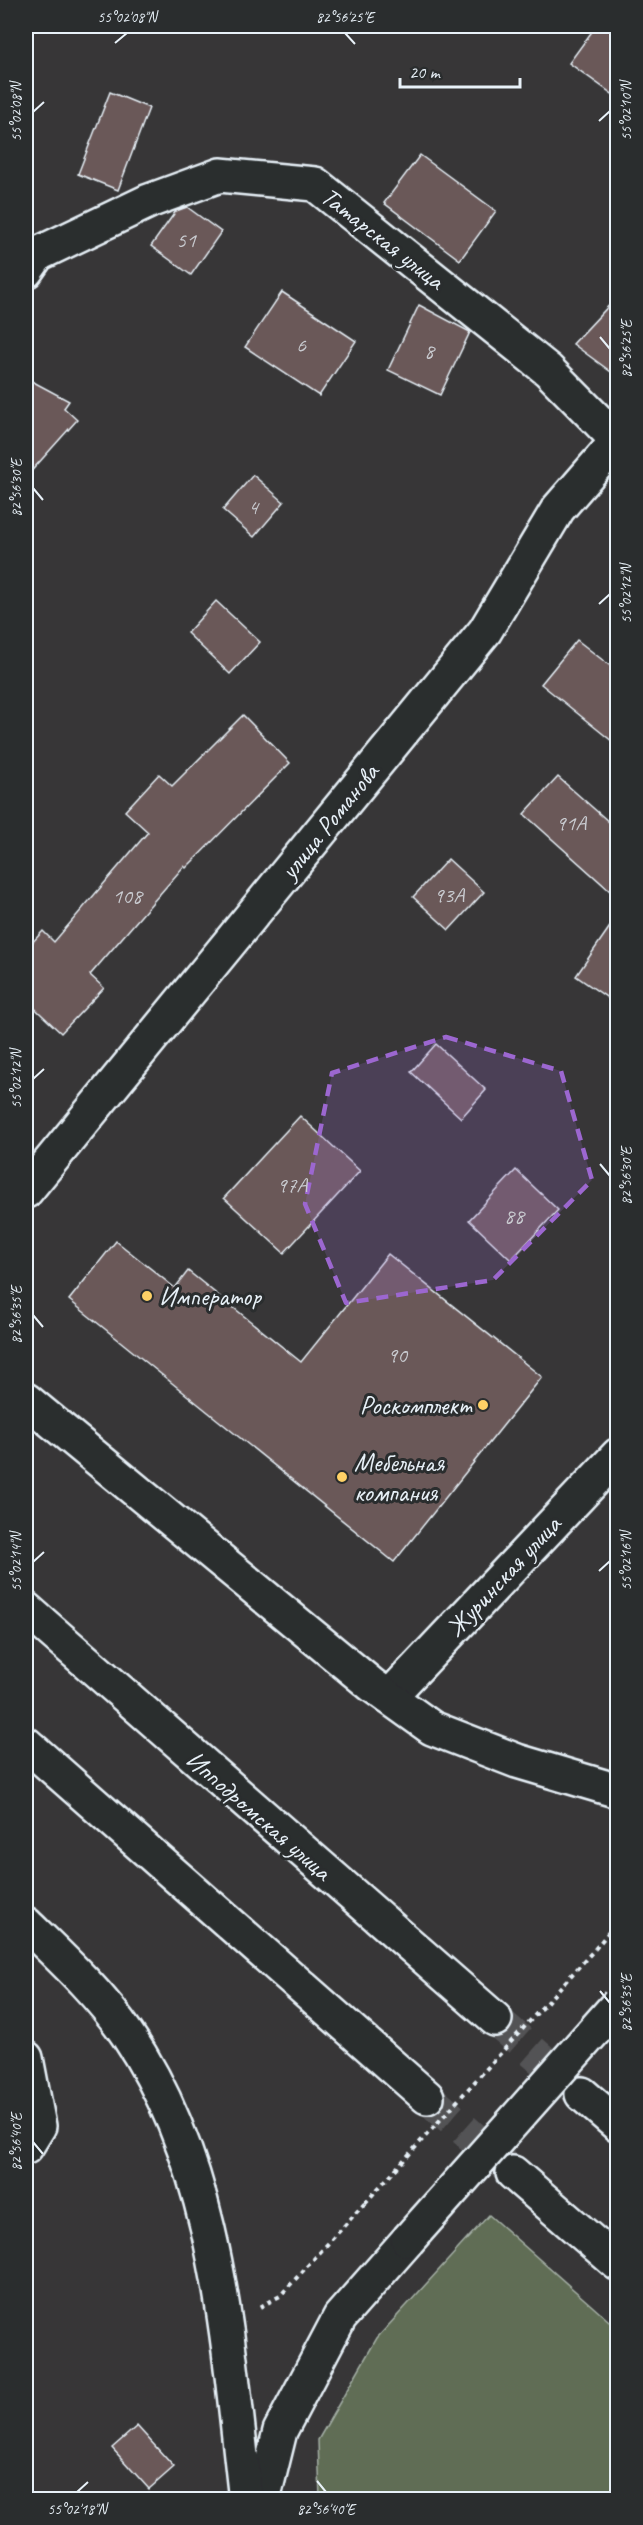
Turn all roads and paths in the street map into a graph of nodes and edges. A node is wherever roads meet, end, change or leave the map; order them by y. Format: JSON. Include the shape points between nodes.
{"nodes":[{"id":1,"x":30,"y":255,"type":"edge"},
{"id":2,"x":617,"y":440,"type":"edge"},
{"id":3,"x":26,"y":1191,"type":"edge"},
{"id":4,"x":26,"y":1400,"type":"edge"},
{"id":5,"x":618,"y":1455,"type":"edge"},
{"id":6,"x":26,"y":1610,"type":"edge"},
{"id":7,"x":389,"y":1697,"type":"junction"},
{"id":8,"x":26,"y":1744,"type":"edge"},
{"id":9,"x":618,"y":1791,"type":"edge"},
{"id":10,"x":618,"y":1921,"type":"edge"},
{"id":11,"x":26,"y":1924,"type":"edge"},
{"id":12,"x":618,"y":2004,"type":"edge"},
{"id":13,"x":495,"y":2019,"type":"tunnel mouth"},
{"id":14,"x":26,"y":2058,"type":"edge"},
{"id":15,"x":582,"y":2094,"type":"tunnel mouth"},
{"id":16,"x":427,"y":2097,"type":"tunnel mouth"},
{"id":17,"x":618,"y":2125,"type":"edge"},
{"id":18,"x":26,"y":2147,"type":"edge"},
{"id":19,"x":513,"y":2173,"type":"tunnel mouth"},
{"id":20,"x":618,"y":2264,"type":"edge"},
{"id":21,"x":226,"y":2328,"type":"junction"},
{"id":22,"x":246,"y":2499,"type":"edge"},
{"id":23,"x":263,"y":2499,"type":"edge"}],
"edges":[{"from":1,"to":2,"type":"main road","name":"Татарская улица","via":[[149,201],[220,175],[315,184],[548,370]]},
{"from":2,"to":3,"type":"main road","name":"улица Романова","via":[[558,509],[485,631]]},
{"from":4,"to":7,"type":"main road"},
{"from":5,"to":7,"type":"main road","name":"Журинская улица"},
{"from":6,"to":13,"type":"main road","name":"Ипподромская улица"},
{"from":7,"to":9,"type":"main road","via":[[432,1728],[517,1761]]},
{"from":8,"to":16,"type":"main road"},
{"from":10,"to":21,"type":"path","bridge":true,"via":[[280,2296]]},
{"from":11,"to":21,"type":"main road","via":[[126,2033],[158,2087],[182,2139],[203,2204]]},
{"from":12,"to":23,"type":"main road","bridge":true,"via":[[340,2317],[280,2431]]},
{"from":14,"to":18,"type":"main road","via":[[39,2126]]},
{"from":15,"to":17,"type":"main road"},
{"from":19,"to":20,"type":"main road"},
{"from":21,"to":22,"type":"main road"}]}
